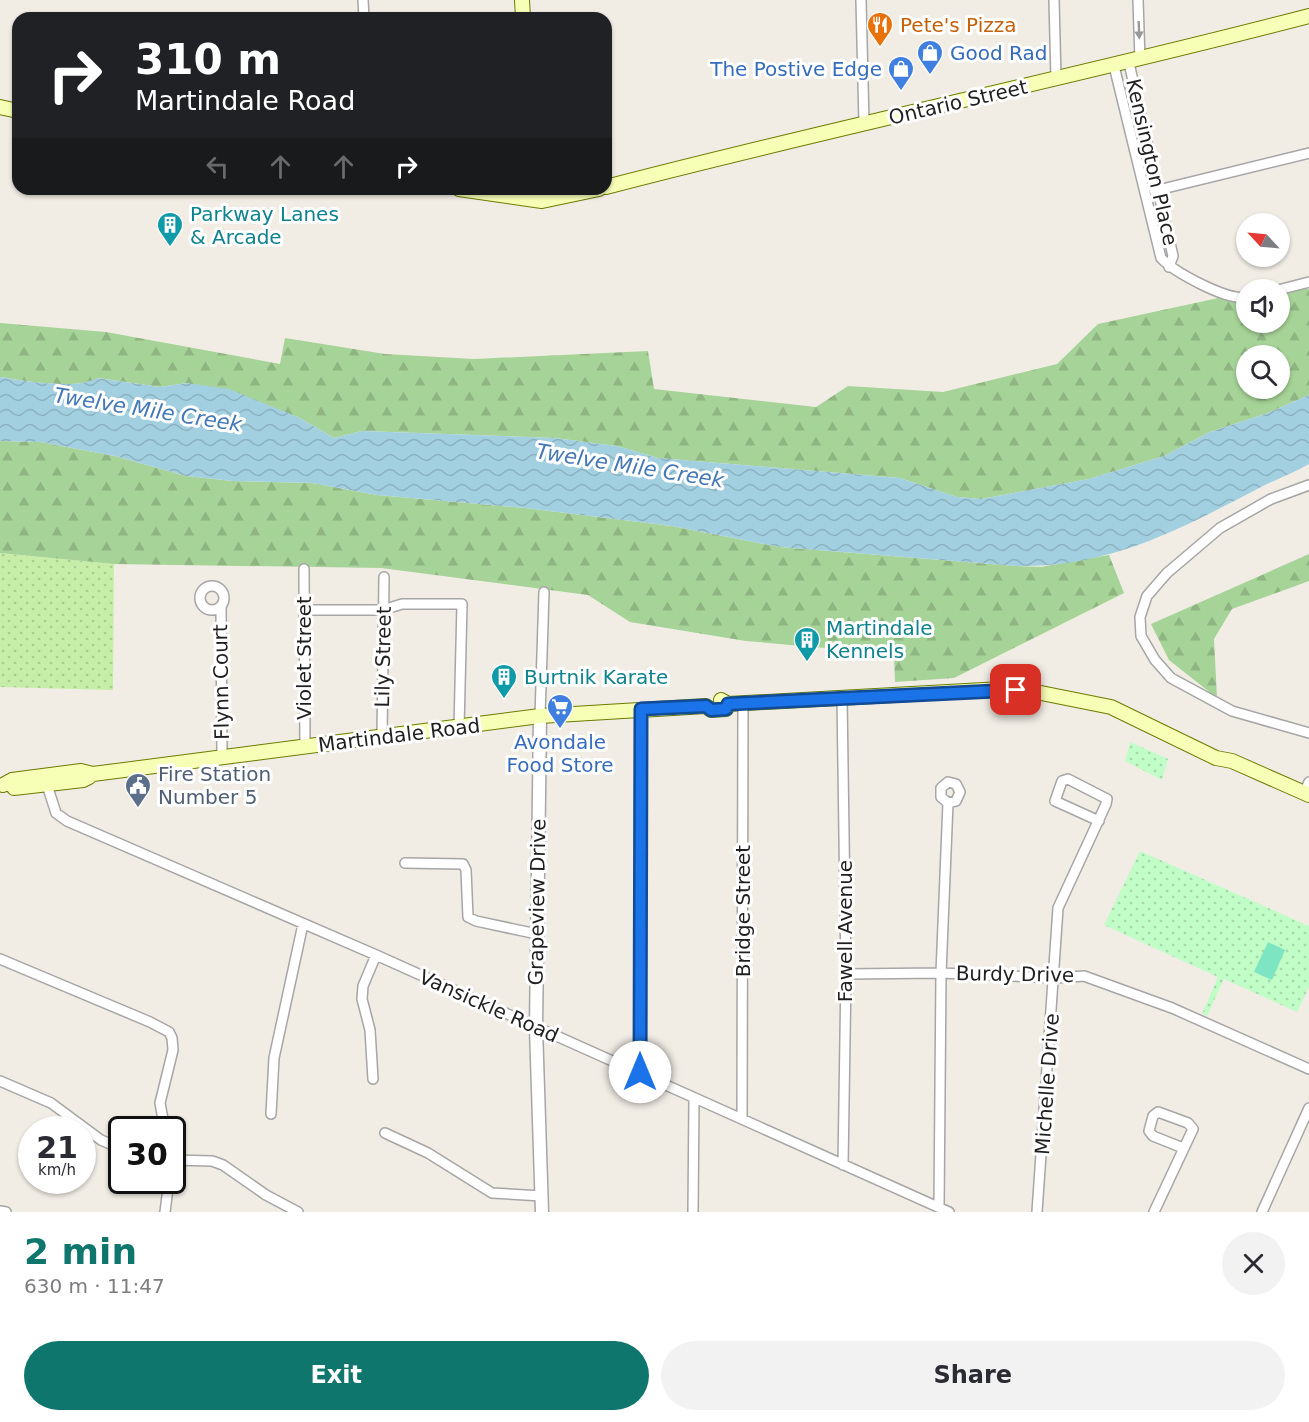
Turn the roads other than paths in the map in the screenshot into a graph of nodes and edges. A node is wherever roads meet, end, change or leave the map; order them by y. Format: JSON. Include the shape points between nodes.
{"nodes":[{"id":1,"x":861,"y":0,"type":"edge"},
{"id":2,"x":1053,"y":0,"type":"edge"},
{"id":3,"x":1138,"y":0,"type":"edge"},
{"id":4,"x":1309,"y":15,"type":"edge"},
{"id":5,"x":1134,"y":61,"type":"junction"},
{"id":6,"x":1114,"y":66,"type":"junction"},
{"id":7,"x":1056,"y":79,"type":"junction"},
{"id":8,"x":864,"y":123,"type":"junction"},
{"id":9,"x":1309,"y":153,"type":"edge"},
{"id":10,"x":612,"y":186,"type":"edge"},
{"id":11,"x":1158,"y":190,"type":"junction"},
{"id":12,"x":1146,"y":193,"type":"junction"},
{"id":13,"x":528,"y":195,"type":"edge"},
{"id":14,"x":576,"y":195,"type":"edge"},
{"id":15,"x":1170,"y":267,"type":"junction"},
{"id":16,"x":1309,"y":282,"type":"edge"},
{"id":17,"x":1290,"y":287,"type":"edge"},
{"id":18,"x":1236,"y":296,"type":"edge"},
{"id":19,"x":1309,"y":485,"type":"edge"},
{"id":20,"x":304,"y":569,"type":"dead end"},
{"id":21,"x":384,"y":577,"type":"dead end"},
{"id":22,"x":544,"y":592,"type":"dead end"},
{"id":23,"x":221,"y":607,"type":"dead end"},
{"id":24,"x":305,"y":610,"type":"junction"},
{"id":25,"x":383,"y":610,"type":"junction"},
{"id":26,"x":842,"y":697,"type":"junction"},
{"id":27,"x":743,"y":704,"type":"junction"},
{"id":28,"x":641,"y":709,"type":"junction"},
{"id":29,"x":540,"y":716,"type":"junction"},
{"id":30,"x":459,"y":728,"type":"junction"},
{"id":31,"x":1309,"y":733,"type":"edge"},
{"id":32,"x":382,"y":738,"type":"junction"},
{"id":33,"x":304,"y":748,"type":"junction"},
{"id":34,"x":222,"y":757,"type":"junction"},
{"id":35,"x":93,"y":774,"type":"junction"},
{"id":36,"x":2,"y":785,"type":"edge"},
{"id":37,"x":47,"y":785,"type":"junction"},
{"id":38,"x":1308,"y":790,"type":"edge"},
{"id":39,"x":948,"y":803,"type":"dead end"},
{"id":40,"x":1099,"y":821,"type":"junction"},
{"id":41,"x":405,"y":863,"type":"dead end"},
{"id":42,"x":303,"y":924,"type":"junction"},
{"id":43,"x":537,"y":934,"type":"junction"},
{"id":44,"x":376,"y":955,"type":"junction"},
{"id":45,"x":0,"y":959,"type":"edge"},
{"id":46,"x":940,"y":973,"type":"junction"},
{"id":47,"x":846,"y":974,"type":"junction"},
{"id":48,"x":1056,"y":978,"type":"junction"},
{"id":49,"x":536,"y":1028,"type":"junction"},
{"id":50,"x":1309,"y":1069,"type":"edge"},
{"id":51,"x":640,"y":1072,"type":"junction"},
{"id":52,"x":373,"y":1079,"type":"dead end"},
{"id":53,"x":0,"y":1081,"type":"edge"},
{"id":54,"x":694,"y":1098,"type":"junction"},
{"id":55,"x":1309,"y":1108,"type":"edge"},
{"id":56,"x":271,"y":1114,"type":"dead end"},
{"id":57,"x":162,"y":1116,"type":"edge"},
{"id":58,"x":742,"y":1119,"type":"junction"},
{"id":59,"x":385,"y":1133,"type":"dead end"},
{"id":60,"x":108,"y":1143,"type":"edge"},
{"id":61,"x":1183,"y":1148,"type":"junction"},
{"id":62,"x":186,"y":1160,"type":"edge"},
{"id":63,"x":843,"y":1165,"type":"junction"},
{"id":64,"x":167,"y":1194,"type":"edge"},
{"id":65,"x":542,"y":1196,"type":"junction"},
{"id":66,"x":939,"y":1207,"type":"junction"},
{"id":67,"x":0,"y":1212,"type":"edge"},
{"id":68,"x":6,"y":1212,"type":"edge"},
{"id":69,"x":165,"y":1212,"type":"edge"},
{"id":70,"x":298,"y":1212,"type":"edge"},
{"id":71,"x":542,"y":1212,"type":"edge"},
{"id":72,"x":693,"y":1212,"type":"edge"},
{"id":73,"x":949,"y":1212,"type":"edge"},
{"id":74,"x":1038,"y":1212,"type":"edge"},
{"id":75,"x":1154,"y":1212,"type":"edge"},
{"id":76,"x":1262,"y":1212,"type":"edge"}],
"edges":[{"from":1,"to":8,"type":"street"},
{"from":2,"to":7,"type":"street"},
{"from":3,"to":5,"type":"street","name":"Kensington Place","one_way":true},
{"from":4,"to":5,"type":"main road","name":"Ontario Street"},
{"from":5,"to":6,"type":"main road","name":"Ontario Street"},
{"from":5,"to":11,"type":"street","name":"Kensington Place"},
{"from":6,"to":7,"type":"main road","name":"Ontario Street"},
{"from":6,"to":12,"type":"street","name":"Kensington Place"},
{"from":7,"to":8,"type":"main road","name":"Ontario Street"},
{"from":8,"to":10,"type":"main road","name":"Ontario Street"},
{"from":9,"to":11,"type":"street"},
{"from":11,"to":12,"type":"street"},
{"from":11,"to":15,"type":"street","name":"Kensington Place","via":[[1173,256]]},
{"from":12,"to":15,"type":"street","name":"Kensington Place","via":[[1161,258]]},
{"from":13,"to":14,"type":"main road"},
{"from":15,"to":18,"type":"street"},
{"from":16,"to":17,"type":"street"},
{"from":19,"to":31,"type":"street","via":[[1271,499],[1220,528],[1167,573],[1147,596],[1140,617],[1141,636],[1171,678],[1232,711]]},
{"from":20,"to":24,"type":"street","name":"Violet Street"},
{"from":21,"to":25,"type":"street","name":"Lily Street"},
{"from":22,"to":29,"type":"street","name":"Grapeview Drive"},
{"from":23,"to":34,"type":"street","name":"Flynn Court"},
{"from":24,"to":25,"type":"street"},
{"from":24,"to":33,"type":"street","name":"Violet Street"},
{"from":25,"to":30,"type":"street","via":[[402,604],[462,604]]},
{"from":25,"to":32,"type":"street","name":"Lily Street"},
{"from":26,"to":27,"type":"main road","name":"Martindale Road"},
{"from":26,"to":38,"type":"main road","name":"Martindale Road","via":[[1031,691],[1111,707],[1216,758]]},
{"from":26,"to":47,"type":"street","name":"Fawell Avenue"},
{"from":27,"to":28,"type":"main road","name":"Martindale Road","via":[[711,710],[706,706]]},
{"from":27,"to":58,"type":"street","name":"Bridge Street"},
{"from":28,"to":29,"type":"main road","name":"Martindale Road"},
{"from":28,"to":51,"type":"street"},
{"from":29,"to":30,"type":"main road","name":"Martindale Road"},
{"from":29,"to":43,"type":"street","name":"Grapeview Drive"},
{"from":30,"to":32,"type":"main road","name":"Martindale Road"},
{"from":32,"to":33,"type":"main road","name":"Martindale Road"},
{"from":33,"to":34,"type":"main road","name":"Martindale Road"},
{"from":34,"to":35,"type":"main road","name":"Martindale Road"},
{"from":35,"to":36,"type":"main road","name":"Martindale Road","via":[[81,771],[12,780]]},
{"from":35,"to":37,"type":"main road","name":"Martindale Road","via":[[83,780]]},
{"from":36,"to":37,"type":"main road","name":"Martindale Road","via":[[11,789]]},
{"from":37,"to":42,"type":"street","name":"Vansickle Road","via":[[56,813],[67,821]]},
{"from":39,"to":46,"type":"street"},
{"from":40,"to":40,"type":"street","name":"Michelle Drive","via":[[1107,799],[1068,779],[1062,781],[1055,801]]},
{"from":40,"to":48,"type":"street","name":"Michelle Drive","via":[[1059,908]]},
{"from":41,"to":43,"type":"street","via":[[463,864],[468,917]]},
{"from":42,"to":44,"type":"street","name":"Vansickle Road"},
{"from":42,"to":56,"type":"street","via":[[274,1058]]},
{"from":43,"to":49,"type":"street","name":"Grapeview Drive"},
{"from":44,"to":49,"type":"street","name":"Vansickle Road"},
{"from":44,"to":52,"type":"street","via":[[362,999],[370,1030]]},
{"from":45,"to":57,"type":"street","via":[[169,1032],[172,1050],[160,1103]]},
{"from":46,"to":47,"type":"street","name":"Burdy Drive"},
{"from":46,"to":48,"type":"street","name":"Burdy Drive"},
{"from":46,"to":66,"type":"street"},
{"from":47,"to":63,"type":"street","name":"Fawell Avenue"},
{"from":48,"to":50,"type":"street","name":"Burdy Drive","via":[[1083,976],[1112,984]]},
{"from":48,"to":74,"type":"street","name":"Michelle Drive"},
{"from":49,"to":51,"type":"street","name":"Vansickle Road"},
{"from":49,"to":65,"type":"street","name":"Grapeview Drive"},
{"from":51,"to":54,"type":"street","name":"Vansickle Road"},
{"from":53,"to":60,"type":"street","via":[[51,1102]]},
{"from":54,"to":58,"type":"street","name":"Vansickle Road"},
{"from":54,"to":72,"type":"street"},
{"from":55,"to":76,"type":"street"},
{"from":58,"to":63,"type":"street","name":"Vansickle Road"},
{"from":59,"to":65,"type":"street","via":[[428,1153],[492,1194]]},
{"from":61,"to":61,"type":"street","via":[[1193,1128],[1158,1112],[1153,1116],[1149,1131],[1153,1136]]},
{"from":61,"to":75,"type":"street"},
{"from":62,"to":70,"type":"street","via":[[223,1165]]},
{"from":63,"to":66,"type":"street","name":"Vansickle Road"},
{"from":64,"to":69,"type":"street"},
{"from":65,"to":71,"type":"street","name":"Grapeview Drive"},
{"from":66,"to":73,"type":"street","name":"Vansickle Road"},
{"from":67,"to":68,"type":"street"}]}
